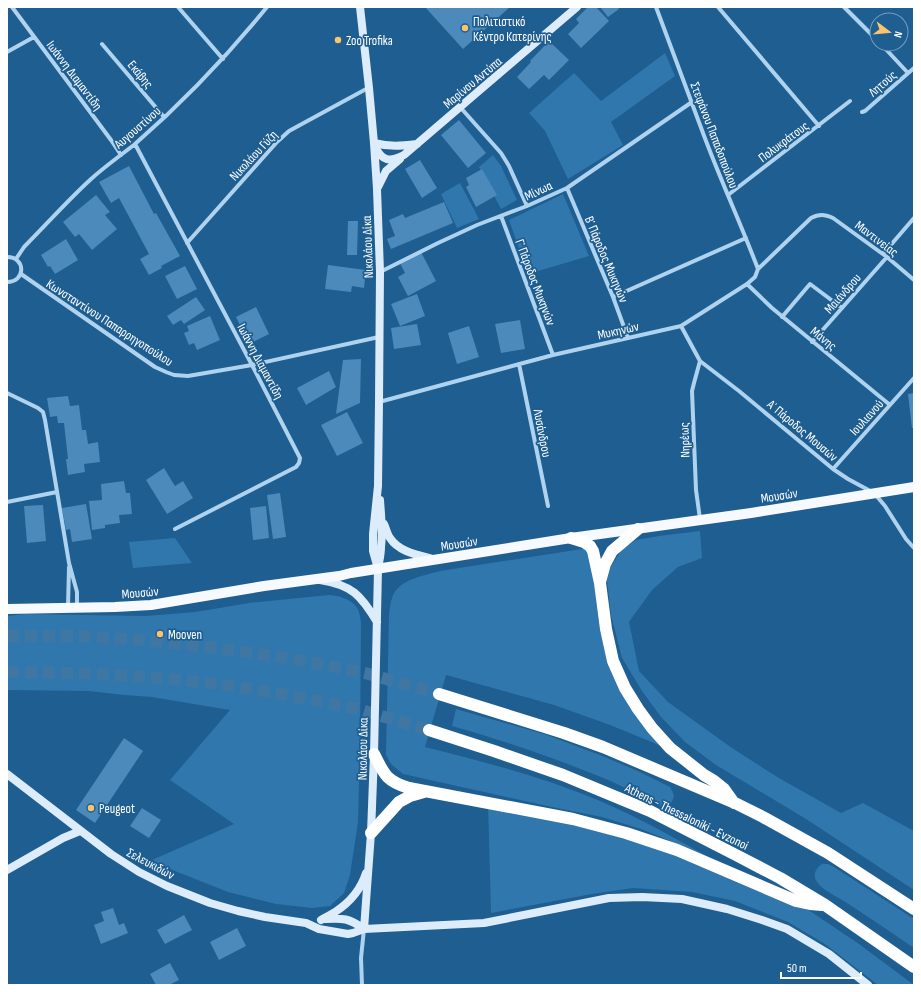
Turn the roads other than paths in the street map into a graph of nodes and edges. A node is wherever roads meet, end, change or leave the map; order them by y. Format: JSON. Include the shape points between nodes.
{"nodes":[{"id":1,"x":12,"y":7,"type":"edge"},
{"id":2,"x":178,"y":7,"type":"edge"},
{"id":3,"x":267,"y":7,"type":"edge"},
{"id":4,"x":360,"y":7,"type":"edge"},
{"id":5,"x":578,"y":7,"type":"edge"},
{"id":6,"x":656,"y":7,"type":"edge"},
{"id":7,"x":718,"y":7,"type":"edge"},
{"id":8,"x":844,"y":7,"type":"edge"},
{"id":9,"x":869,"y":32,"type":"edge"},
{"id":10,"x":34,"y":37,"type":"junction"},
{"id":11,"x":102,"y":44,"type":"dead end"},
{"id":12,"x":7,"y":52,"type":"edge"},
{"id":13,"x":888,"y":52,"type":"edge"},
{"id":14,"x":223,"y":59,"type":"junction"},
{"id":15,"x":914,"y":68,"type":"edge"},
{"id":16,"x":908,"y":73,"type":"junction"},
{"id":17,"x":369,"y":88,"type":"junction"},
{"id":18,"x":850,"y":101,"type":"dead end"},
{"id":19,"x":692,"y":102,"type":"junction"},
{"id":20,"x":460,"y":107,"type":"junction"},
{"id":21,"x":862,"y":112,"type":"dead end"},
{"id":22,"x":164,"y":117,"type":"junction"},
{"id":23,"x":819,"y":126,"type":"junction"},
{"id":24,"x":374,"y":143,"type":"junction"},
{"id":25,"x":418,"y":143,"type":"junction"},
{"id":26,"x":135,"y":144,"type":"junction"},
{"id":27,"x":121,"y":154,"type":"junction"},
{"id":28,"x":404,"y":155,"type":"junction"},
{"id":29,"x":567,"y":188,"type":"junction"},
{"id":30,"x":377,"y":189,"type":"junction"},
{"id":31,"x":728,"y":195,"type":"junction"},
{"id":32,"x":527,"y":206,"type":"junction"},
{"id":33,"x":826,"y":215,"type":"joint"},
{"id":34,"x":501,"y":216,"type":"junction"},
{"id":35,"x":914,"y":218,"type":"edge"},
{"id":36,"x":746,"y":238,"type":"junction"},
{"id":37,"x":187,"y":243,"type":"junction"},
{"id":38,"x":885,"y":256,"type":"junction"},
{"id":39,"x":7,"y":257,"type":"edge"},
{"id":40,"x":16,"y":259,"type":"junction"},
{"id":41,"x":758,"y":270,"type":"junction"},
{"id":42,"x":380,"y":272,"type":"junction"},
{"id":43,"x":20,"y":274,"type":"junction"},
{"id":44,"x":914,"y":280,"type":"edge"},
{"id":45,"x":7,"y":282,"type":"edge"},
{"id":46,"x":747,"y":284,"type":"junction"},
{"id":47,"x":613,"y":296,"type":"junction"},
{"id":48,"x":842,"y":308,"type":"junction"},
{"id":49,"x":782,"y":317,"type":"junction"},
{"id":50,"x":681,"y":326,"type":"junction"},
{"id":51,"x":380,"y":337,"type":"junction"},
{"id":52,"x":628,"y":338,"type":"junction"},
{"id":53,"x":812,"y":342,"type":"junction"},
{"id":54,"x":553,"y":355,"type":"junction"},
{"id":55,"x":700,"y":361,"type":"junction"},
{"id":56,"x":520,"y":364,"type":"junction"},
{"id":57,"x":252,"y":365,"type":"junction"},
{"id":58,"x":914,"y":378,"type":"edge"},
{"id":59,"x":7,"y":393,"type":"edge"},
{"id":60,"x":380,"y":402,"type":"junction"},
{"id":61,"x":890,"y":405,"type":"junction"},
{"id":62,"x":834,"y":469,"type":"junction"},
{"id":63,"x":378,"y":486,"type":"junction"},
{"id":64,"x":914,"y":487,"type":"edge"},
{"id":65,"x":57,"y":492,"type":"junction"},
{"id":66,"x":874,"y":494,"type":"junction"},
{"id":67,"x":7,"y":502,"type":"edge"},
{"id":68,"x":548,"y":506,"type":"dead end"},
{"id":69,"x":382,"y":519,"type":"junction"},
{"id":70,"x":700,"y":520,"type":"junction"},
{"id":71,"x":175,"y":529,"type":"dead end"},
{"id":72,"x":638,"y":529,"type":"junction"},
{"id":73,"x":571,"y":538,"type":"junction"},
{"id":74,"x":914,"y":548,"type":"edge"},
{"id":75,"x":435,"y":560,"type":"junction"},
{"id":76,"x":69,"y":563,"type":"junction"},
{"id":77,"x":378,"y":569,"type":"junction"},
{"id":78,"x":313,"y":580,"type":"junction"},
{"id":79,"x":600,"y":583,"type":"junction"},
{"id":80,"x":72,"y":608,"type":"junction"},
{"id":81,"x":7,"y":609,"type":"edge"},
{"id":82,"x":377,"y":622,"type":"junction"},
{"id":83,"x":439,"y":694,"type":"tunnel mouth"},
{"id":84,"x":429,"y":730,"type":"tunnel mouth"},
{"id":85,"x":374,"y":754,"type":"junction"},
{"id":86,"x":7,"y":774,"type":"edge"},
{"id":87,"x":429,"y":791,"type":"junction"},
{"id":88,"x":735,"y":803,"type":"junction"},
{"id":89,"x":80,"y":831,"type":"junction"},
{"id":90,"x":371,"y":833,"type":"junction"},
{"id":91,"x":369,"y":863,"type":"junction"},
{"id":92,"x":7,"y":870,"type":"edge"},
{"id":93,"x":825,"y":905,"type":"junction"},
{"id":94,"x":914,"y":909,"type":"edge"},
{"id":95,"x":321,"y":920,"type":"junction"},
{"id":96,"x":306,"y":923,"type":"junction"},
{"id":97,"x":364,"y":929,"type":"junction"},
{"id":98,"x":914,"y":967,"type":"edge"},
{"id":99,"x":362,"y":985,"type":"edge"},
{"id":100,"x":868,"y":985,"type":"edge"}],
"edges":[{"from":1,"to":10,"type":"street","name":"Ιωάννη Διαμαντίδη"},
{"from":2,"to":14,"type":"street"},
{"from":3,"to":14,"type":"street","name":"Αυγουστίνου"},
{"from":4,"to":17,"type":"street","name":"Νικολάου Δίκα"},
{"from":5,"to":20,"type":"street","name":"Μαρίνου Αντύπα"},
{"from":6,"to":19,"type":"street","name":"Στεφάνου Παπαδοπούλου"},
{"from":7,"to":23,"type":"street"},
{"from":8,"to":9,"type":"street"},
{"from":10,"to":12,"type":"street"},
{"from":10,"to":27,"type":"street","name":"Ιωάννη Διαμαντίδη"},
{"from":11,"to":22,"type":"street","name":"Εκάβης"},
{"from":13,"to":16,"type":"street"},
{"from":14,"to":22,"type":"street","name":"Αυγουστίνου"},
{"from":15,"to":16,"type":"street","name":"Λητούς"},
{"from":16,"to":21,"type":"street","name":"Λητούς"},
{"from":17,"to":24,"type":"street","name":"Νικολάου Δίκα"},
{"from":17,"to":37,"type":"street","name":"Νικολάου Γύζη","via":[[289,131]]},
{"from":18,"to":23,"type":"street","name":"Πολυκράτους"},
{"from":19,"to":29,"type":"street","name":"Μίνωα"},
{"from":19,"to":31,"type":"street","name":"Στεφάνου Παπαδοπούλου"},
{"from":20,"to":25,"type":"street","name":"Μαρίνου Αντύπα"},
{"from":20,"to":32,"type":"street","via":[[501,153]]},
{"from":22,"to":26,"type":"street","name":"Αυγουστίνου"},
{"from":23,"to":31,"type":"street","name":"Πολυκράτους"},
{"from":24,"to":25,"type":"street","via":[[396,146]]},
{"from":24,"to":28,"type":"street","via":[[380,155],[386,159]]},
{"from":24,"to":30,"type":"street","name":"Νικολάου Δίκα"},
{"from":25,"to":28,"type":"street","name":"Μαρίνου Αντύπα"},
{"from":26,"to":27,"type":"street","name":"Αυγουστίνου"},
{"from":26,"to":37,"type":"street","name":"Ιωάννη Διαμαντίδη"},
{"from":27,"to":40,"type":"street","name":"Αυγουστίνου","via":[[90,179],[24,247]]},
{"from":28,"to":30,"type":"street","name":"Μαρίνου Αντύπα","via":[[386,171]]},
{"from":29,"to":32,"type":"street","name":"Μίνωα"},
{"from":29,"to":47,"type":"street","name":"Β΄ Πάροδος Μυκηνών"},
{"from":30,"to":42,"type":"street","name":"Νικολάου Δίκα"},
{"from":31,"to":36,"type":"street","name":"Στεφάνου Παπαδοπούλου"},
{"from":32,"to":34,"type":"street","name":"Μίνωα"},
{"from":33,"to":38,"type":"street","name":"Μαντινείας"},
{"from":33,"to":41,"type":"street","name":"Μυκηνών","via":[[811,218]]},
{"from":34,"to":42,"type":"street","name":"Μίνωα"},
{"from":34,"to":54,"type":"street","name":"Γ΄ Πάροδος Μυκηνών"},
{"from":35,"to":38,"type":"street","name":"Μαιάνδρου"},
{"from":36,"to":41,"type":"street","name":"Στεφάνου Παπαδοπούλου"},
{"from":36,"to":47,"type":"street"},
{"from":37,"to":57,"type":"street","name":"Ιωάννη Διαμαντίδη"},
{"from":38,"to":44,"type":"street","name":"Μαντινείας"},
{"from":38,"to":48,"type":"street","name":"Μαιάνδρου"},
{"from":39,"to":40,"type":"street"},
{"from":40,"to":43,"type":"street","via":[[21,266]]},
{"from":41,"to":46,"type":"street","name":"Μυκηνών"},
{"from":42,"to":51,"type":"street","name":"Νικολάου Δίκα"},
{"from":43,"to":45,"type":"street","via":[[16,280]]},
{"from":43,"to":57,"type":"street","name":"Κωνσταντίνου Παπαρρηγοπούλου","via":[[166,372],[188,376]]},
{"from":46,"to":49,"type":"street","name":"Μάνης"},
{"from":46,"to":50,"type":"street","name":"Μυκηνών"},
{"from":47,"to":52,"type":"street","name":"Β΄ Πάροδος Μυκηνών"},
{"from":48,"to":49,"type":"street","via":[[810,284]]},
{"from":48,"to":53,"type":"street","name":"Μαιάνδρου"},
{"from":49,"to":53,"type":"street","name":"Μάνης"},
{"from":50,"to":52,"type":"street","name":"Μυκηνών"},
{"from":50,"to":55,"type":"street","name":"Α΄ Πάροδος Μουσών"},
{"from":51,"to":57,"type":"street","name":"Κωνσταντίνου Παπαρρηγοπούλου"},
{"from":51,"to":60,"type":"street","name":"Νικολάου Δίκα"},
{"from":52,"to":54,"type":"street","name":"Μυκηνών"},
{"from":53,"to":61,"type":"street","name":"Μάνης"},
{"from":54,"to":56,"type":"street","name":"Μυκηνών"},
{"from":55,"to":62,"type":"street","name":"Α΄ Πάροδος Μουσών"},
{"from":55,"to":70,"type":"street","name":"Νηρέως","via":[[692,391],[696,490]]},
{"from":56,"to":60,"type":"street","name":"Μυκηνών"},
{"from":56,"to":68,"type":"street","name":"Λυσάνδρου"},
{"from":57,"to":71,"type":"street","name":"Ιωάννη Διαμαντίδη","via":[[300,458],[299,463],[296,467]]},
{"from":58,"to":61,"type":"street","name":"Ιουλιανού"},
{"from":59,"to":65,"type":"street","via":[[43,412]]},
{"from":60,"to":63,"type":"street","name":"Νικολάου Δίκα"},
{"from":61,"to":62,"type":"street","name":"Ιουλιανού"},
{"from":62,"to":66,"type":"street","name":"Α΄ Πάροδος Μουσών"},
{"from":63,"to":69,"type":"street","name":"Νικολάου Δίκα"},
{"from":63,"to":77,"type":"street","name":"Νικολάου Δίκα","via":[[372,534]]},
{"from":64,"to":66,"type":"main road","name":"Μουσών"},
{"from":65,"to":67,"type":"street"},
{"from":65,"to":76,"type":"street"},
{"from":66,"to":70,"type":"main road","name":"Μουσών"},
{"from":66,"to":74,"type":"street","name":"Α΄ Πάροδος Μουσών"},
{"from":69,"to":75,"type":"street","via":[[394,543],[406,551]]},
{"from":69,"to":77,"type":"street","name":"Νικολάου Δίκα"},
{"from":70,"to":72,"type":"main road","name":"Μουσών"},
{"from":72,"to":73,"type":"main road","name":"Μουσών"},
{"from":72,"to":79,"type":"highway","via":[[612,551]]},
{"from":73,"to":75,"type":"main road","name":"Μουσών"},
{"from":73,"to":79,"type":"highway","via":[[590,546]]},
{"from":75,"to":77,"type":"main road","name":"Μουσών"},
{"from":76,"to":80,"type":"street"},
{"from":76,"to":80,"type":"street","via":[[76,592]]},
{"from":77,"to":78,"type":"main road","name":"Μουσών"},
{"from":77,"to":82,"type":"street","name":"Νικολάου Δίκα"},
{"from":78,"to":80,"type":"main road","name":"Μουσών","via":[[151,605]]},
{"from":78,"to":82,"type":"street","via":[[339,584],[347,588],[362,599]]},
{"from":79,"to":88,"type":"highway","via":[[613,661],[625,688],[652,728],[670,748],[724,789]]},
{"from":80,"to":81,"type":"main road","name":"Μουσών"},
{"from":82,"to":85,"type":"street","name":"Νικολάου Δίκα"},
{"from":83,"to":88,"type":"highway","name":"Athens - Thessaloniki - Evzonoi","via":[[603,747]]},
{"from":84,"to":93,"type":"highway","name":"Athens - Thessaloniki - Evzonoi","via":[[563,775],[650,811],[780,878]]},
{"from":85,"to":87,"type":"highway","via":[[384,774],[392,782]]},
{"from":85,"to":90,"type":"street","name":"Νικολάου Δίκα"},
{"from":86,"to":89,"type":"street","name":"Σελευκιδών"},
{"from":87,"to":90,"type":"highway","via":[[410,796],[400,802]]},
{"from":87,"to":93,"type":"highway","via":[[574,819],[626,833],[677,850],[796,901]]},
{"from":88,"to":94,"type":"highway","name":"Athens - Thessaloniki - Evzonoi","via":[[828,853]]},
{"from":89,"to":92,"type":"street"},
{"from":89,"to":96,"type":"street","name":"Σελευκιδών","via":[[139,872],[167,886],[238,911]]},
{"from":90,"to":91,"type":"street","name":"Νικολάου Δίκα"},
{"from":91,"to":95,"type":"street","via":[[357,891],[347,903]]},
{"from":91,"to":97,"type":"street","name":"Νικολάου Δίκα"},
{"from":93,"to":98,"type":"highway","name":"Athens - Thessaloniki - Evzonoi"},
{"from":95,"to":96,"type":"street","name":"Σελευκιδών"},
{"from":95,"to":97,"type":"street","name":"Σελευκιδών","via":[[346,919]]},
{"from":96,"to":97,"type":"street","name":"Σελευκιδών","via":[[319,929],[342,933]]},
{"from":97,"to":99,"type":"street"},
{"from":97,"to":100,"type":"street","via":[[484,923],[609,898],[682,899],[727,909],[787,929],[829,954]]}]}
